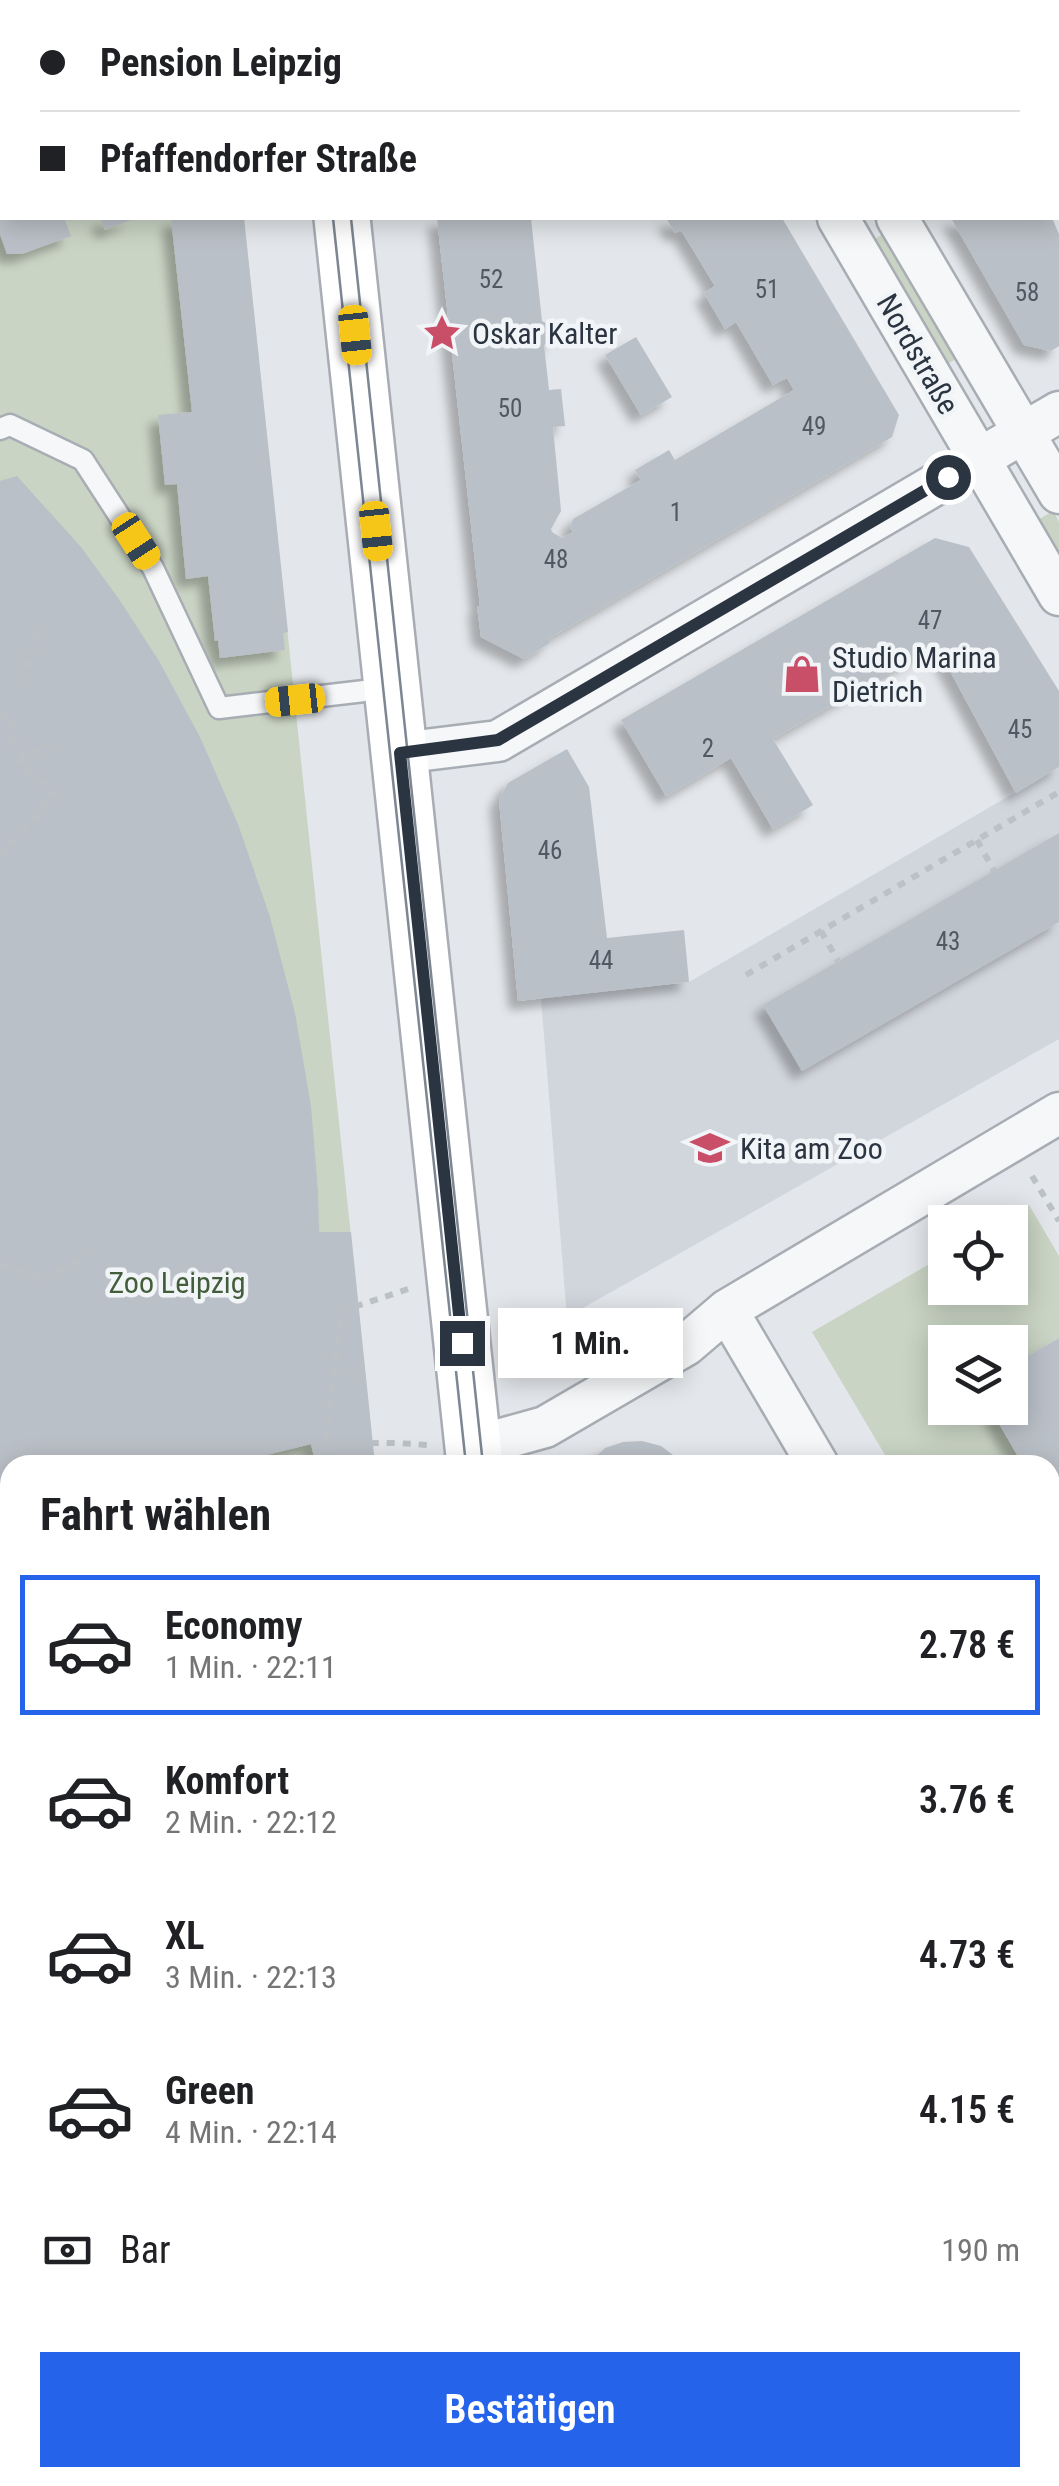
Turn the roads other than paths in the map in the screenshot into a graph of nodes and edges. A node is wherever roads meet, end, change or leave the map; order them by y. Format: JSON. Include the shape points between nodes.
{"nodes":[{"id":1,"x":342,"y":220,"type":"edge"},
{"id":2,"x":839,"y":220,"type":"edge"},
{"id":3,"x":898,"y":220,"type":"edge"},
{"id":4,"x":1059,"y":412,"type":"edge"},
{"id":5,"x":0,"y":429,"type":"edge"},
{"id":6,"x":1024,"y":433,"type":"junction"},
{"id":7,"x":979,"y":458,"type":"junction"},
{"id":8,"x":1059,"y":493,"type":"edge"},
{"id":9,"x":1059,"y":595,"type":"edge"},
{"id":10,"x":393,"y":688,"type":"junction"},
{"id":11,"x":400,"y":753,"type":"junction"},
{"id":12,"x":1059,"y":1113,"type":"edge"},
{"id":13,"x":727,"y":1310,"type":"junction"},
{"id":14,"x":474,"y":1455,"type":"edge"},
{"id":15,"x":476,"y":1455,"type":"edge"},
{"id":16,"x":812,"y":1455,"type":"edge"}],
"edges":[{"from":1,"to":10,"type":"main road"},
{"from":2,"to":7,"type":"street","name":"Nordstraße"},
{"from":3,"to":6,"type":"street","name":"Nordstraße"},
{"from":4,"to":6,"type":"street"},
{"from":5,"to":10,"type":"lane","via":[[10,425],[83,460],[153,568],[219,708]]},
{"from":6,"to":7,"type":"street"},
{"from":6,"to":8,"type":"street","name":"Nordstraße"},
{"from":7,"to":9,"type":"street","name":"Nordstraße"},
{"from":7,"to":11,"type":"street","via":[[498,740]]},
{"from":10,"to":11,"type":"main road"},
{"from":11,"to":14,"type":"main road"},
{"from":12,"to":13,"type":"street"},
{"from":13,"to":15,"type":"street","via":[[686,1345],[545,1427]]},
{"from":13,"to":16,"type":"street"}]}
